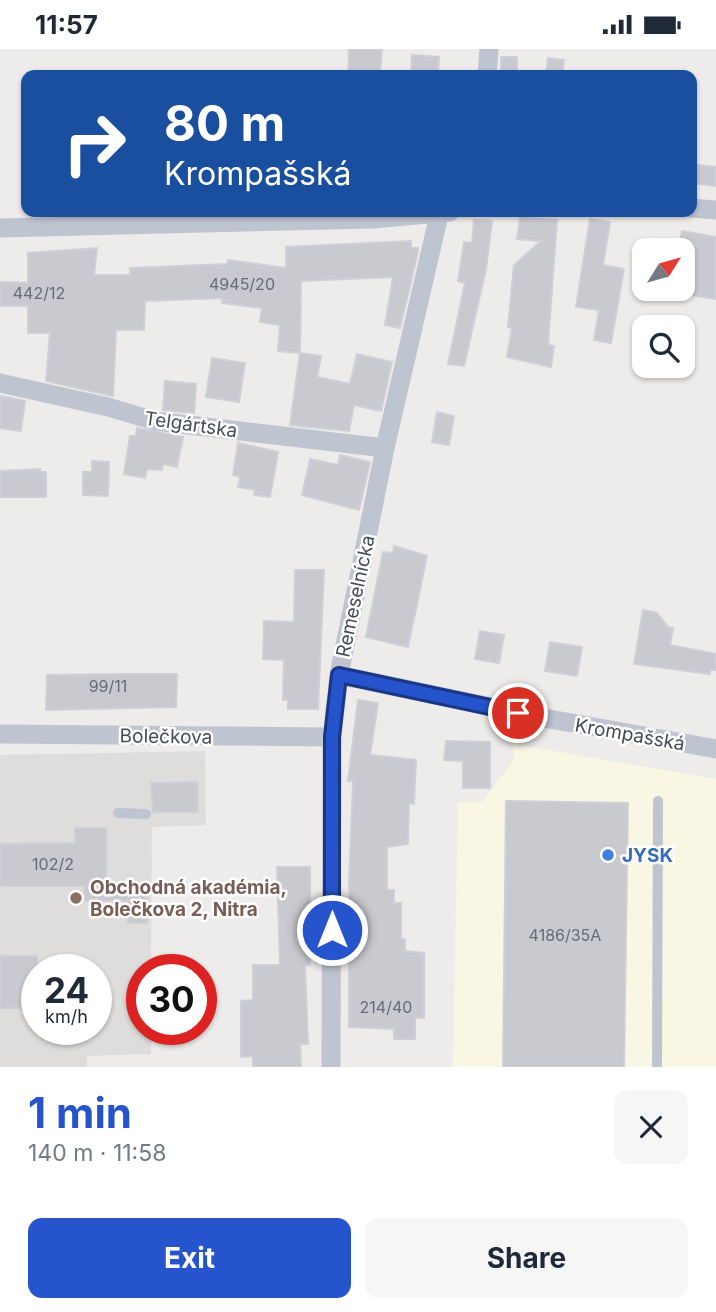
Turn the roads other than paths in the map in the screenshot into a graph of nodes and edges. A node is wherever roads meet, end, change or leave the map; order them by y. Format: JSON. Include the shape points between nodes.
{"nodes":[{"id":1,"x":489,"y":49,"type":"edge"},
{"id":2,"x":487,"y":70,"type":"edge"},
{"id":3,"x":697,"y":208,"type":"edge"},
{"id":4,"x":716,"y":209,"type":"edge"},
{"id":5,"x":326,"y":217,"type":"edge"},
{"id":6,"x":443,"y":217,"type":"edge"},
{"id":7,"x":0,"y":228,"type":"edge"},
{"id":8,"x":0,"y":383,"type":"edge"},
{"id":9,"x":385,"y":447,"type":"junction"},
{"id":10,"x":339,"y":675,"type":"junction"},
{"id":11,"x":0,"y":734,"type":"edge"},
{"id":12,"x":332,"y":737,"type":"junction"},
{"id":13,"x":716,"y":749,"type":"edge"},
{"id":14,"x":658,"y":801,"type":"dead end"},
{"id":15,"x":118,"y":813,"type":"dead end"},
{"id":16,"x":146,"y":814,"type":"dead end"},
{"id":17,"x":331,"y":1067,"type":"edge"},
{"id":18,"x":657,"y":1067,"type":"edge"}],
"edges":[{"from":1,"to":2,"type":"street"},
{"from":3,"to":4,"type":"street"},
{"from":5,"to":7,"type":"street"},
{"from":6,"to":9,"type":"street","name":"Remeselnícka"},
{"from":8,"to":9,"type":"street","name":"Telgártska","via":[[155,421]]},
{"from":9,"to":10,"type":"street","name":"Remeselnícka"},
{"from":10,"to":12,"type":"street","name":"Remeselnícka"},
{"from":10,"to":13,"type":"street","name":"Krompašská"},
{"from":11,"to":12,"type":"street","name":"Bolečkova"},
{"from":12,"to":17,"type":"street","name":"Remeselnícka"},
{"from":14,"to":18,"type":"lane"},
{"from":15,"to":16,"type":"lane"}]}
